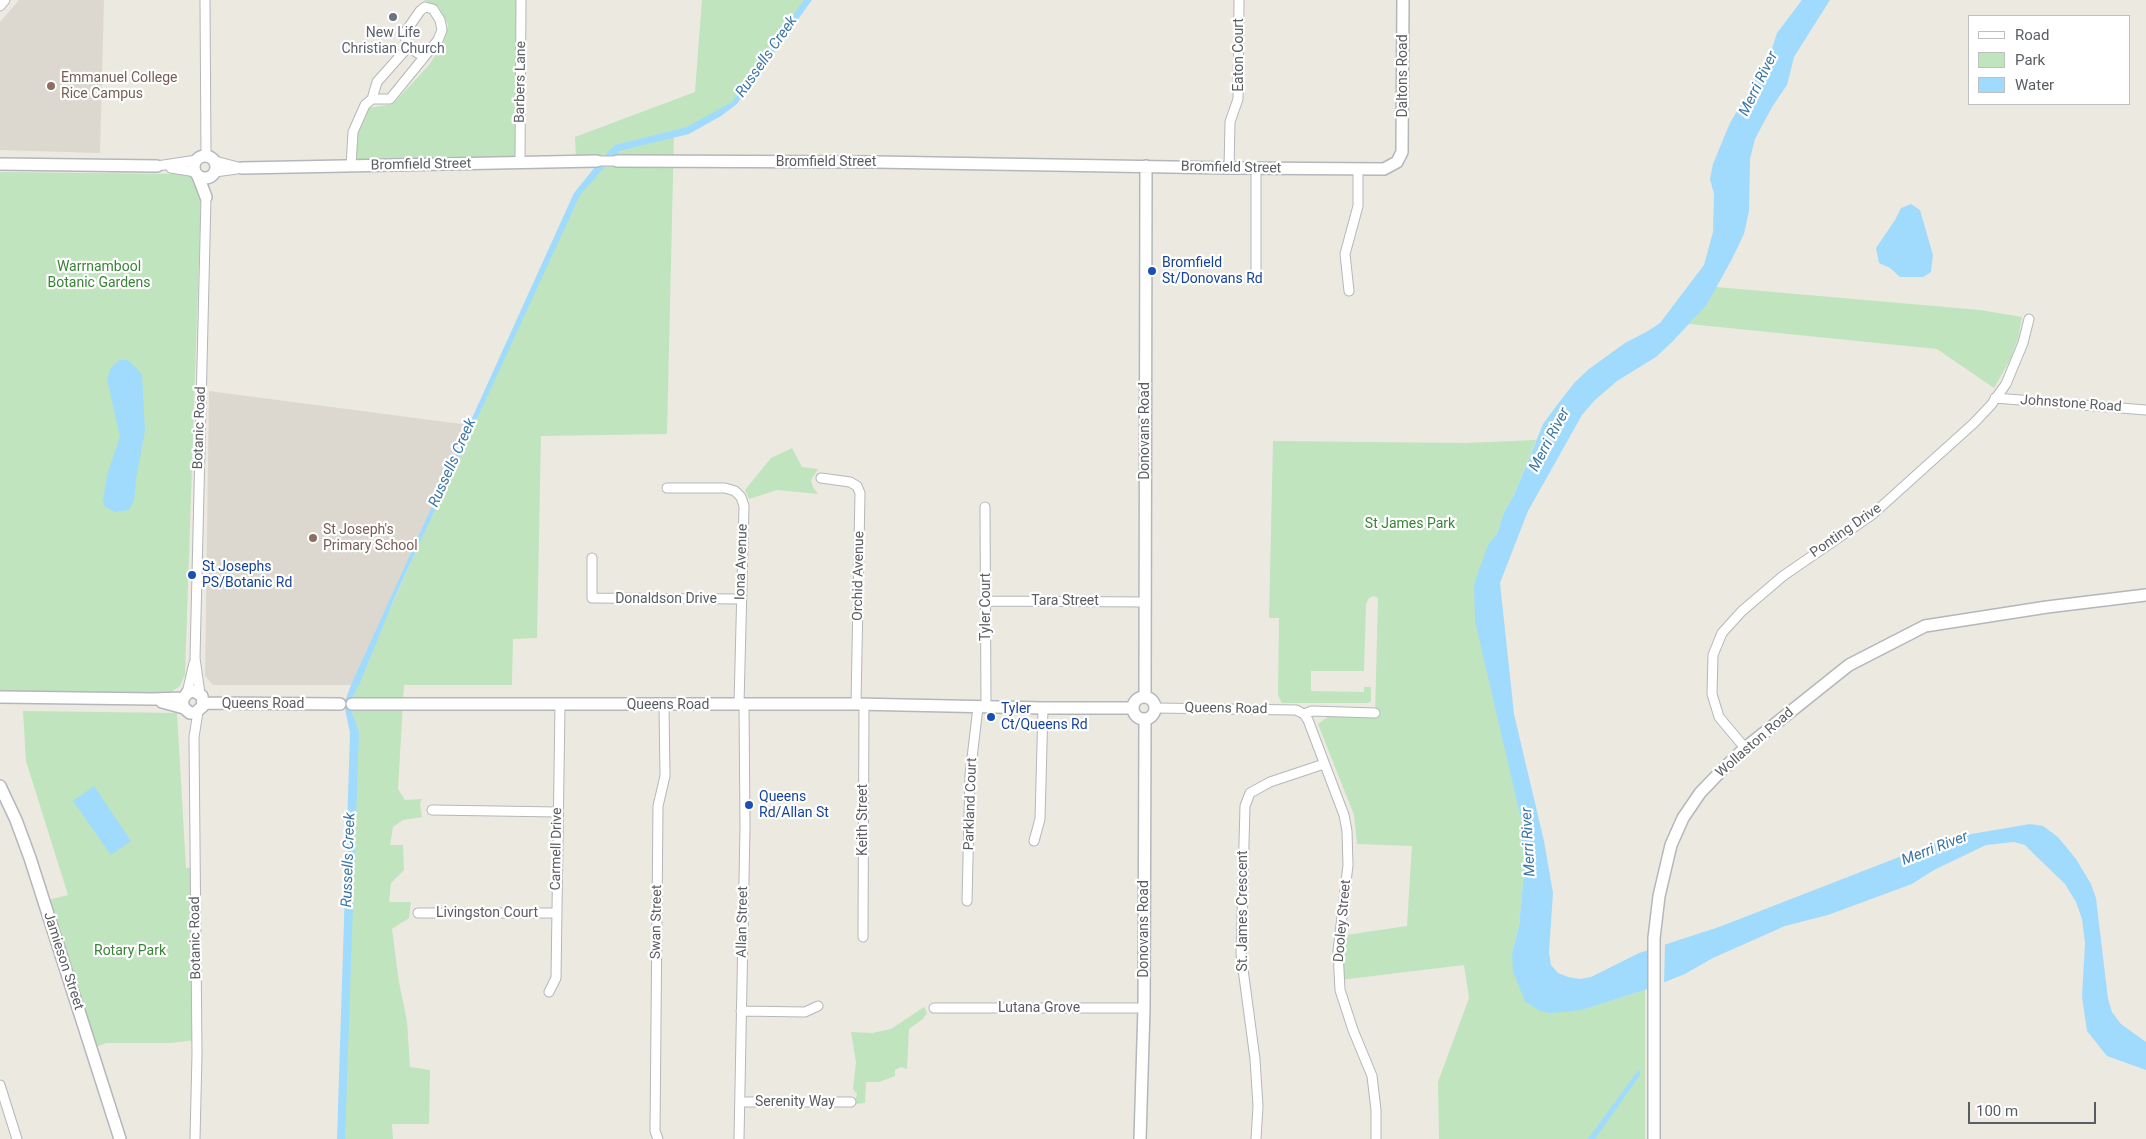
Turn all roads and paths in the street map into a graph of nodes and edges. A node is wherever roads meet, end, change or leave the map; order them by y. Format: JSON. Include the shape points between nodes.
{"nodes":[{"id":1,"x":5,"y":0,"type":"edge"},
{"id":2,"x":205,"y":0,"type":"edge"},
{"id":3,"x":521,"y":0,"type":"edge"},
{"id":4,"x":1239,"y":0,"type":"edge"},
{"id":5,"x":1403,"y":0,"type":"edge"},
{"id":6,"x":0,"y":6,"type":"edge"},
{"id":7,"x":408,"y":47,"type":"junction"},
{"id":8,"x":424,"y":58,"type":"junction"},
{"id":9,"x":372,"y":99,"type":"junction"},
{"id":10,"x":1402,"y":152,"type":"joint"},
{"id":11,"x":597,"y":161,"type":"joint"},
{"id":12,"x":617,"y":161,"type":"joint"},
{"id":13,"x":0,"y":164,"type":"edge"},
{"id":14,"x":520,"y":164,"type":"junction"},
{"id":15,"x":157,"y":166,"type":"junction"},
{"id":16,"x":209,"y":166,"type":"junction"},
{"id":17,"x":350,"y":166,"type":"junction"},
{"id":18,"x":1146,"y":166,"type":"junction"},
{"id":19,"x":242,"y":168,"type":"joint"},
{"id":20,"x":1229,"y":168,"type":"junction"},
{"id":21,"x":1256,"y":168,"type":"junction"},
{"id":22,"x":1358,"y":169,"type":"junction"},
{"id":23,"x":197,"y":174,"type":"junction"},
{"id":24,"x":206,"y":197,"type":"junction"},
{"id":25,"x":1256,"y":280,"type":"dead end"},
{"id":26,"x":1349,"y":291,"type":"dead end"},
{"id":27,"x":2029,"y":319,"type":"dead end"},
{"id":28,"x":1996,"y":398,"type":"junction"},
{"id":29,"x":2146,"y":410,"type":"edge"},
{"id":30,"x":821,"y":478,"type":"dead end"},
{"id":31,"x":667,"y":488,"type":"dead end"},
{"id":32,"x":986,"y":507,"type":"dead end"},
{"id":33,"x":592,"y":558,"type":"dead end"},
{"id":34,"x":2146,"y":595,"type":"edge"},
{"id":35,"x":741,"y":599,"type":"junction"},
{"id":36,"x":986,"y":601,"type":"junction"},
{"id":37,"x":1145,"y":602,"type":"junction"},
{"id":38,"x":1145,"y":696,"type":"junction"},
{"id":39,"x":0,"y":697,"type":"edge"},
{"id":40,"x":192,"y":703,"type":"junction"},
{"id":41,"x":860,"y":704,"type":"junction"},
{"id":42,"x":560,"y":705,"type":"junction"},
{"id":43,"x":664,"y":705,"type":"junction"},
{"id":44,"x":742,"y":705,"type":"junction"},
{"id":45,"x":982,"y":707,"type":"junction"},
{"id":46,"x":1043,"y":708,"type":"junction"},
{"id":47,"x":1133,"y":708,"type":"junction"},
{"id":48,"x":1156,"y":708,"type":"junction"},
{"id":49,"x":1300,"y":712,"type":"junction"},
{"id":50,"x":1375,"y":713,"type":"dead end"},
{"id":51,"x":1145,"y":719,"type":"junction"},
{"id":52,"x":1745,"y":748,"type":"junction"},
{"id":53,"x":1324,"y":764,"type":"junction"},
{"id":54,"x":0,"y":786,"type":"edge"},
{"id":55,"x":432,"y":810,"type":"dead end"},
{"id":56,"x":558,"y":812,"type":"junction"},
{"id":57,"x":1034,"y":840,"type":"dead end"},
{"id":58,"x":967,"y":901,"type":"dead end"},
{"id":59,"x":418,"y":913,"type":"dead end"},
{"id":60,"x":557,"y":914,"type":"junction"},
{"id":61,"x":863,"y":937,"type":"dead end"},
{"id":62,"x":549,"y":992,"type":"dead end"},
{"id":63,"x":818,"y":1006,"type":"dead end"},
{"id":64,"x":934,"y":1008,"type":"dead end"},
{"id":65,"x":1144,"y":1008,"type":"junction"},
{"id":66,"x":741,"y":1011,"type":"junction"},
{"id":67,"x":0,"y":1086,"type":"edge"},
{"id":68,"x":740,"y":1102,"type":"junction"},
{"id":69,"x":853,"y":1112,"type":"dead end"},
{"id":70,"x":17,"y":1139,"type":"edge"},
{"id":71,"x":120,"y":1139,"type":"edge"},
{"id":72,"x":195,"y":1139,"type":"edge"},
{"id":73,"x":658,"y":1139,"type":"edge"},
{"id":74,"x":739,"y":1139,"type":"edge"},
{"id":75,"x":1140,"y":1139,"type":"edge"},
{"id":76,"x":1256,"y":1139,"type":"edge"},
{"id":77,"x":1376,"y":1139,"type":"edge"},
{"id":78,"x":1654,"y":1139,"type":"edge"}],
"edges":[{"from":1,"to":6,"type":"street"},
{"from":2,"to":16,"type":"street","name":"Botanic Road"},
{"from":3,"to":14,"type":"street","name":"Barbers Lane"},
{"from":4,"to":20,"type":"street","name":"Eaton Court","via":[[1238,99],[1230,122]]},
{"from":5,"to":10,"type":"street","name":"Daltons Road"},
{"from":7,"to":8,"type":"street"},
{"from":7,"to":8,"type":"street","via":[[404,34],[425,7],[433,9],[442,30]]},
{"from":7,"to":9,"type":"street","via":[[377,82]]},
{"from":8,"to":9,"type":"street","via":[[390,99]]},
{"from":9,"to":17,"type":"street","via":[[365,106],[353,132]]},
{"from":10,"to":22,"type":"street","name":"Bromfield Street","via":[[1397,162],[1384,169]]},
{"from":11,"to":12,"type":"street","name":"Bromfield Street"},
{"from":11,"to":14,"type":"street","name":"Bromfield Street"},
{"from":12,"to":18,"type":"street","name":"Bromfield Street"},
{"from":13,"to":15,"type":"street","name":"Bromfield Street"},
{"from":14,"to":17,"type":"street","name":"Bromfield Street"},
{"from":15,"to":16,"type":"street","name":"Bromfield Street"},
{"from":15,"to":23,"type":"street","name":"Bromfield Street"},
{"from":16,"to":19,"type":"street","name":"Bromfield Street"},
{"from":16,"to":23,"type":"street","via":[[194,166]]},
{"from":16,"to":24,"type":"street","name":"Botanic Road"},
{"from":17,"to":19,"type":"street","name":"Bromfield Street"},
{"from":18,"to":20,"type":"street","name":"Bromfield Street"},
{"from":18,"to":37,"type":"street","name":"Donovans Road"},
{"from":20,"to":21,"type":"street","name":"Bromfield Street"},
{"from":21,"to":22,"type":"street","name":"Bromfield Street"},
{"from":21,"to":25,"type":"street"},
{"from":22,"to":26,"type":"street","via":[[1358,206],[1345,254]]},
{"from":23,"to":24,"type":"street","name":"Botanic Road"},
{"from":24,"to":40,"type":"street","name":"Botanic Road"},
{"from":27,"to":28,"type":"street","name":"Ponting Drive","via":[[2015,364]]},
{"from":28,"to":29,"type":"street","name":"Johnstone Road"},
{"from":28,"to":52,"type":"street","name":"Ponting Drive","via":[[1974,423],[1880,508],[1782,576],[1722,633],[1713,655],[1712,694],[1720,717]]},
{"from":30,"to":41,"type":"street","name":"Orchid Avenue","via":[[850,482],[858,486],[860,493]]},
{"from":31,"to":35,"type":"street","name":"Iona Avenue","via":[[726,488],[741,497],[744,506]]},
{"from":32,"to":36,"type":"street","name":"Tyler Court"},
{"from":33,"to":35,"type":"street","name":"Donaldson Drive","via":[[592,598]]},
{"from":34,"to":52,"type":"street","name":"Wollaston Road","via":[[1925,626],[1849,665]]},
{"from":35,"to":44,"type":"street","name":"Iona Avenue"},
{"from":36,"to":37,"type":"street","name":"Tara Street"},
{"from":36,"to":45,"type":"street","name":"Tyler Court"},
{"from":37,"to":38,"type":"street","name":"Donovans Road"},
{"from":38,"to":47,"type":"street","via":[[1137,700]]},
{"from":38,"to":48,"type":"street","via":[[1153,701]]},
{"from":39,"to":40,"type":"street","name":"Queens Road"},
{"from":40,"to":42,"type":"street","name":"Queens Road"},
{"from":40,"to":72,"type":"street","name":"Botanic Road","via":[[197,1054]]},
{"from":41,"to":44,"type":"street","name":"Queens Road"},
{"from":41,"to":45,"type":"street","name":"Queens Road"},
{"from":41,"to":61,"type":"street","name":"Keith Street"},
{"from":42,"to":43,"type":"street","name":"Queens Road"},
{"from":42,"to":56,"type":"street","name":"Carmell Drive"},
{"from":43,"to":44,"type":"street","name":"Queens Road"},
{"from":43,"to":73,"type":"street","name":"Swan Street","via":[[665,776],[658,806],[654,1131]]},
{"from":44,"to":66,"type":"street","name":"Allan Street","via":[[745,828]]},
{"from":45,"to":46,"type":"street","name":"Queens Road"},
{"from":45,"to":58,"type":"street","name":"Parkland Court","via":[[970,774]]},
{"from":46,"to":47,"type":"street","name":"Queens Road"},
{"from":46,"to":57,"type":"street","via":[[1040,819]]},
{"from":47,"to":51,"type":"street","via":[[1137,717]]},
{"from":48,"to":49,"type":"street","name":"Queens Road"},
{"from":48,"to":51,"type":"street","via":[[1153,716]]},
{"from":49,"to":50,"type":"street","name":"Queens Road"},
{"from":49,"to":53,"type":"street","name":"Dooley Street","via":[[1308,720]]},
{"from":51,"to":65,"type":"street","name":"Donovans Road"},
{"from":52,"to":78,"type":"street","name":"Wollaston Road","via":[[1700,794],[1683,818],[1665,869],[1654,938]]},
{"from":53,"to":76,"type":"street","name":"St. James Crescent","via":[[1270,782],[1250,794],[1245,806],[1241,962],[1255,1059]]},
{"from":53,"to":77,"type":"street","name":"Dooley Street","via":[[1347,831],[1348,865],[1338,951],[1340,990],[1372,1076]]},
{"from":54,"to":71,"type":"street","name":"Jamieson Street","via":[[30,858]]},
{"from":55,"to":56,"type":"street"},
{"from":56,"to":60,"type":"street","name":"Carmell Drive"},
{"from":59,"to":60,"type":"street","name":"Livingston Court"},
{"from":60,"to":62,"type":"street","name":"Carmell Drive","via":[[556,978]]},
{"from":63,"to":66,"type":"street","via":[[805,1012]]},
{"from":64,"to":65,"type":"street","name":"Lutana Grove"},
{"from":65,"to":75,"type":"street","name":"Donovans Road"},
{"from":66,"to":68,"type":"street","name":"Allan Street"},
{"from":67,"to":70,"type":"street"},
{"from":68,"to":69,"type":"street","name":"Serenity Way","via":[[852,1100]]},
{"from":68,"to":74,"type":"street","name":"Allan Street"}]}
